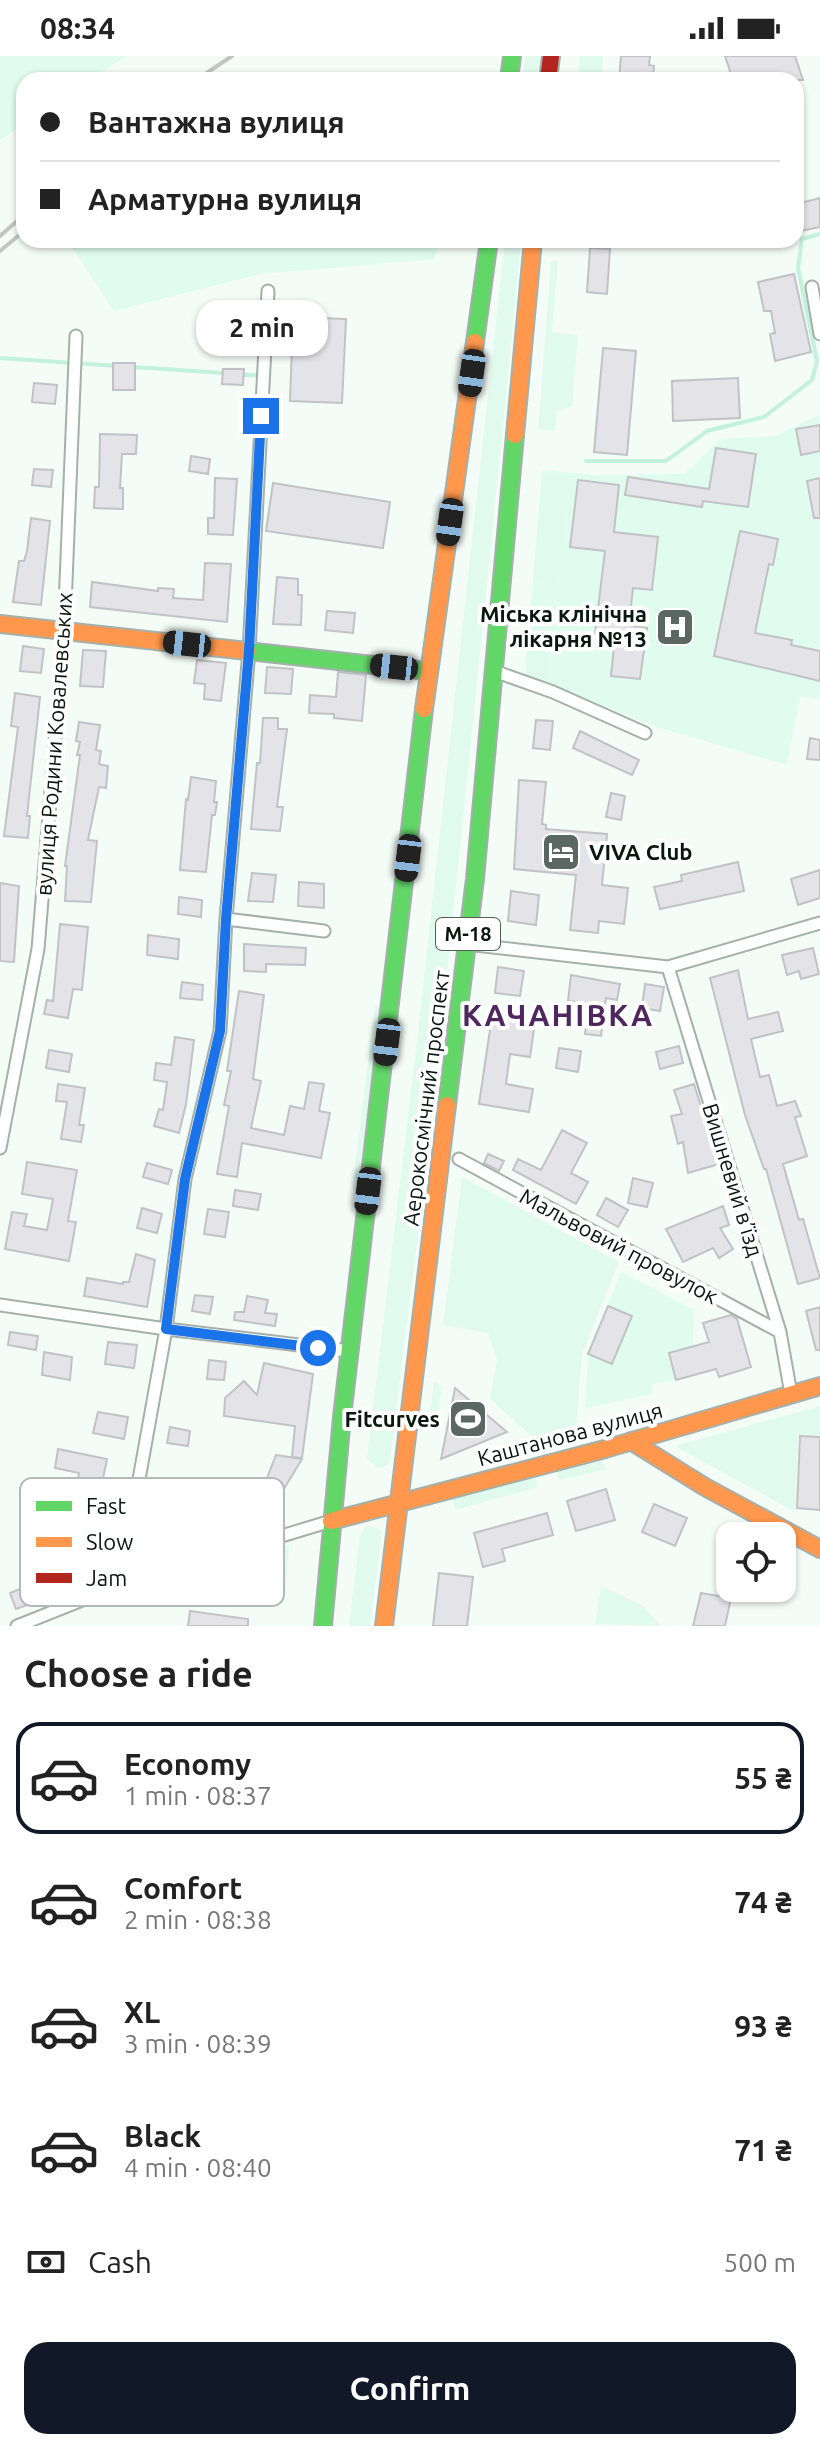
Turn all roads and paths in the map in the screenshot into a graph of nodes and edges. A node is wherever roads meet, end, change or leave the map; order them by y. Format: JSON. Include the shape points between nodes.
{"nodes":[{"id":1,"x":488,"y":248,"type":"edge"},
{"id":2,"x":532,"y":248,"type":"edge"},
{"id":3,"x":812,"y":287,"type":"dead end"},
{"id":4,"x":268,"y":291,"type":"dead end"},
{"id":5,"x":820,"y":334,"type":"edge"},
{"id":6,"x":76,"y":336,"type":"dead end"},
{"id":7,"x":0,"y":624,"type":"edge"},
{"id":8,"x":64,"y":631,"type":"junction"},
{"id":9,"x":249,"y":651,"type":"junction"},
{"id":10,"x":428,"y":671,"type":"junction"},
{"id":11,"x":494,"y":671,"type":"junction"},
{"id":12,"x":645,"y":733,"type":"dead end"},
{"id":13,"x":226,"y":919,"type":"junction"},
{"id":14,"x":820,"y":923,"type":"edge"},
{"id":15,"x":324,"y":931,"type":"dead end"},
{"id":16,"x":466,"y":944,"type":"junction"},
{"id":17,"x":668,"y":967,"type":"junction"},
{"id":18,"x":0,"y":1148,"type":"edge"},
{"id":19,"x":459,"y":1159,"type":"dead end"},
{"id":20,"x":0,"y":1305,"type":"edge"},
{"id":21,"x":166,"y":1329,"type":"junction"},
{"id":22,"x":780,"y":1332,"type":"junction"},
{"id":23,"x":349,"y":1351,"type":"junction"},
{"id":24,"x":820,"y":1386,"type":"edge"},
{"id":25,"x":791,"y":1394,"type":"junction"},
{"id":26,"x":631,"y":1441,"type":"junction"},
{"id":27,"x":139,"y":1478,"type":"edge"},
{"id":28,"x":397,"y":1505,"type":"junction"},
{"id":29,"x":331,"y":1521,"type":"junction"},
{"id":30,"x":284,"y":1535,"type":"edge"},
{"id":31,"x":820,"y":1549,"type":"edge"},
{"id":32,"x":67,"y":1606,"type":"edge"},
{"id":33,"x":17,"y":1626,"type":"edge"},
{"id":34,"x":323,"y":1626,"type":"edge"},
{"id":35,"x":384,"y":1626,"type":"edge"}],
"edges":[{"from":1,"to":10,"type":"main road","name":"Аерокосмічний проспект"},
{"from":2,"to":11,"type":"main road","name":"Аерокосмічний проспект","number":"М-18"},
{"from":3,"to":5,"type":"street"},
{"from":4,"to":9,"type":"street"},
{"from":6,"to":8,"type":"street","name":"вулиця Родини Ковалевських"},
{"from":7,"to":8,"type":"main road"},
{"from":8,"to":9,"type":"main road"},
{"from":8,"to":18,"type":"street","name":"вулиця Родини Ковалевських","via":[[38,949]]},
{"from":9,"to":10,"type":"main road"},
{"from":9,"to":13,"type":"street"},
{"from":10,"to":23,"type":"main road","name":"Аерокосмічний проспект"},
{"from":11,"to":12,"type":"street"},
{"from":11,"to":16,"type":"main road","name":"Аерокосмічний проспект","number":"М-18"},
{"from":13,"to":15,"type":"street"},
{"from":13,"to":21,"type":"street","via":[[220,1031],[185,1179]]},
{"from":14,"to":17,"type":"street"},
{"from":16,"to":17,"type":"street"},
{"from":16,"to":28,"type":"main road","name":"Аерокосмічний проспект","number":"М-18"},
{"from":17,"to":22,"type":"street","name":"Вишневий в’їзд"},
{"from":19,"to":22,"type":"street","name":"Мальвовий провулок"},
{"from":20,"to":21,"type":"street"},
{"from":21,"to":23,"type":"street"},
{"from":21,"to":27,"type":"street"},
{"from":22,"to":25,"type":"street","name":"Вишневий в’їзд"},
{"from":23,"to":29,"type":"main road","name":"Аерокосмічний проспект"},
{"from":24,"to":25,"type":"main road","name":"Каштанова вулиця"},
{"from":25,"to":26,"type":"main road","name":"Каштанова вулиця"},
{"from":26,"to":28,"type":"main road","name":"Каштанова вулиця"},
{"from":26,"to":31,"type":"main road"},
{"from":28,"to":29,"type":"main road","name":"Каштанова вулиця"},
{"from":28,"to":35,"type":"main road","name":"Аерокосмічний проспект","number":"М-18"},
{"from":29,"to":30,"type":"street"},
{"from":29,"to":34,"type":"main road","name":"Аерокосмічний проспект"},
{"from":32,"to":33,"type":"street"}]}
